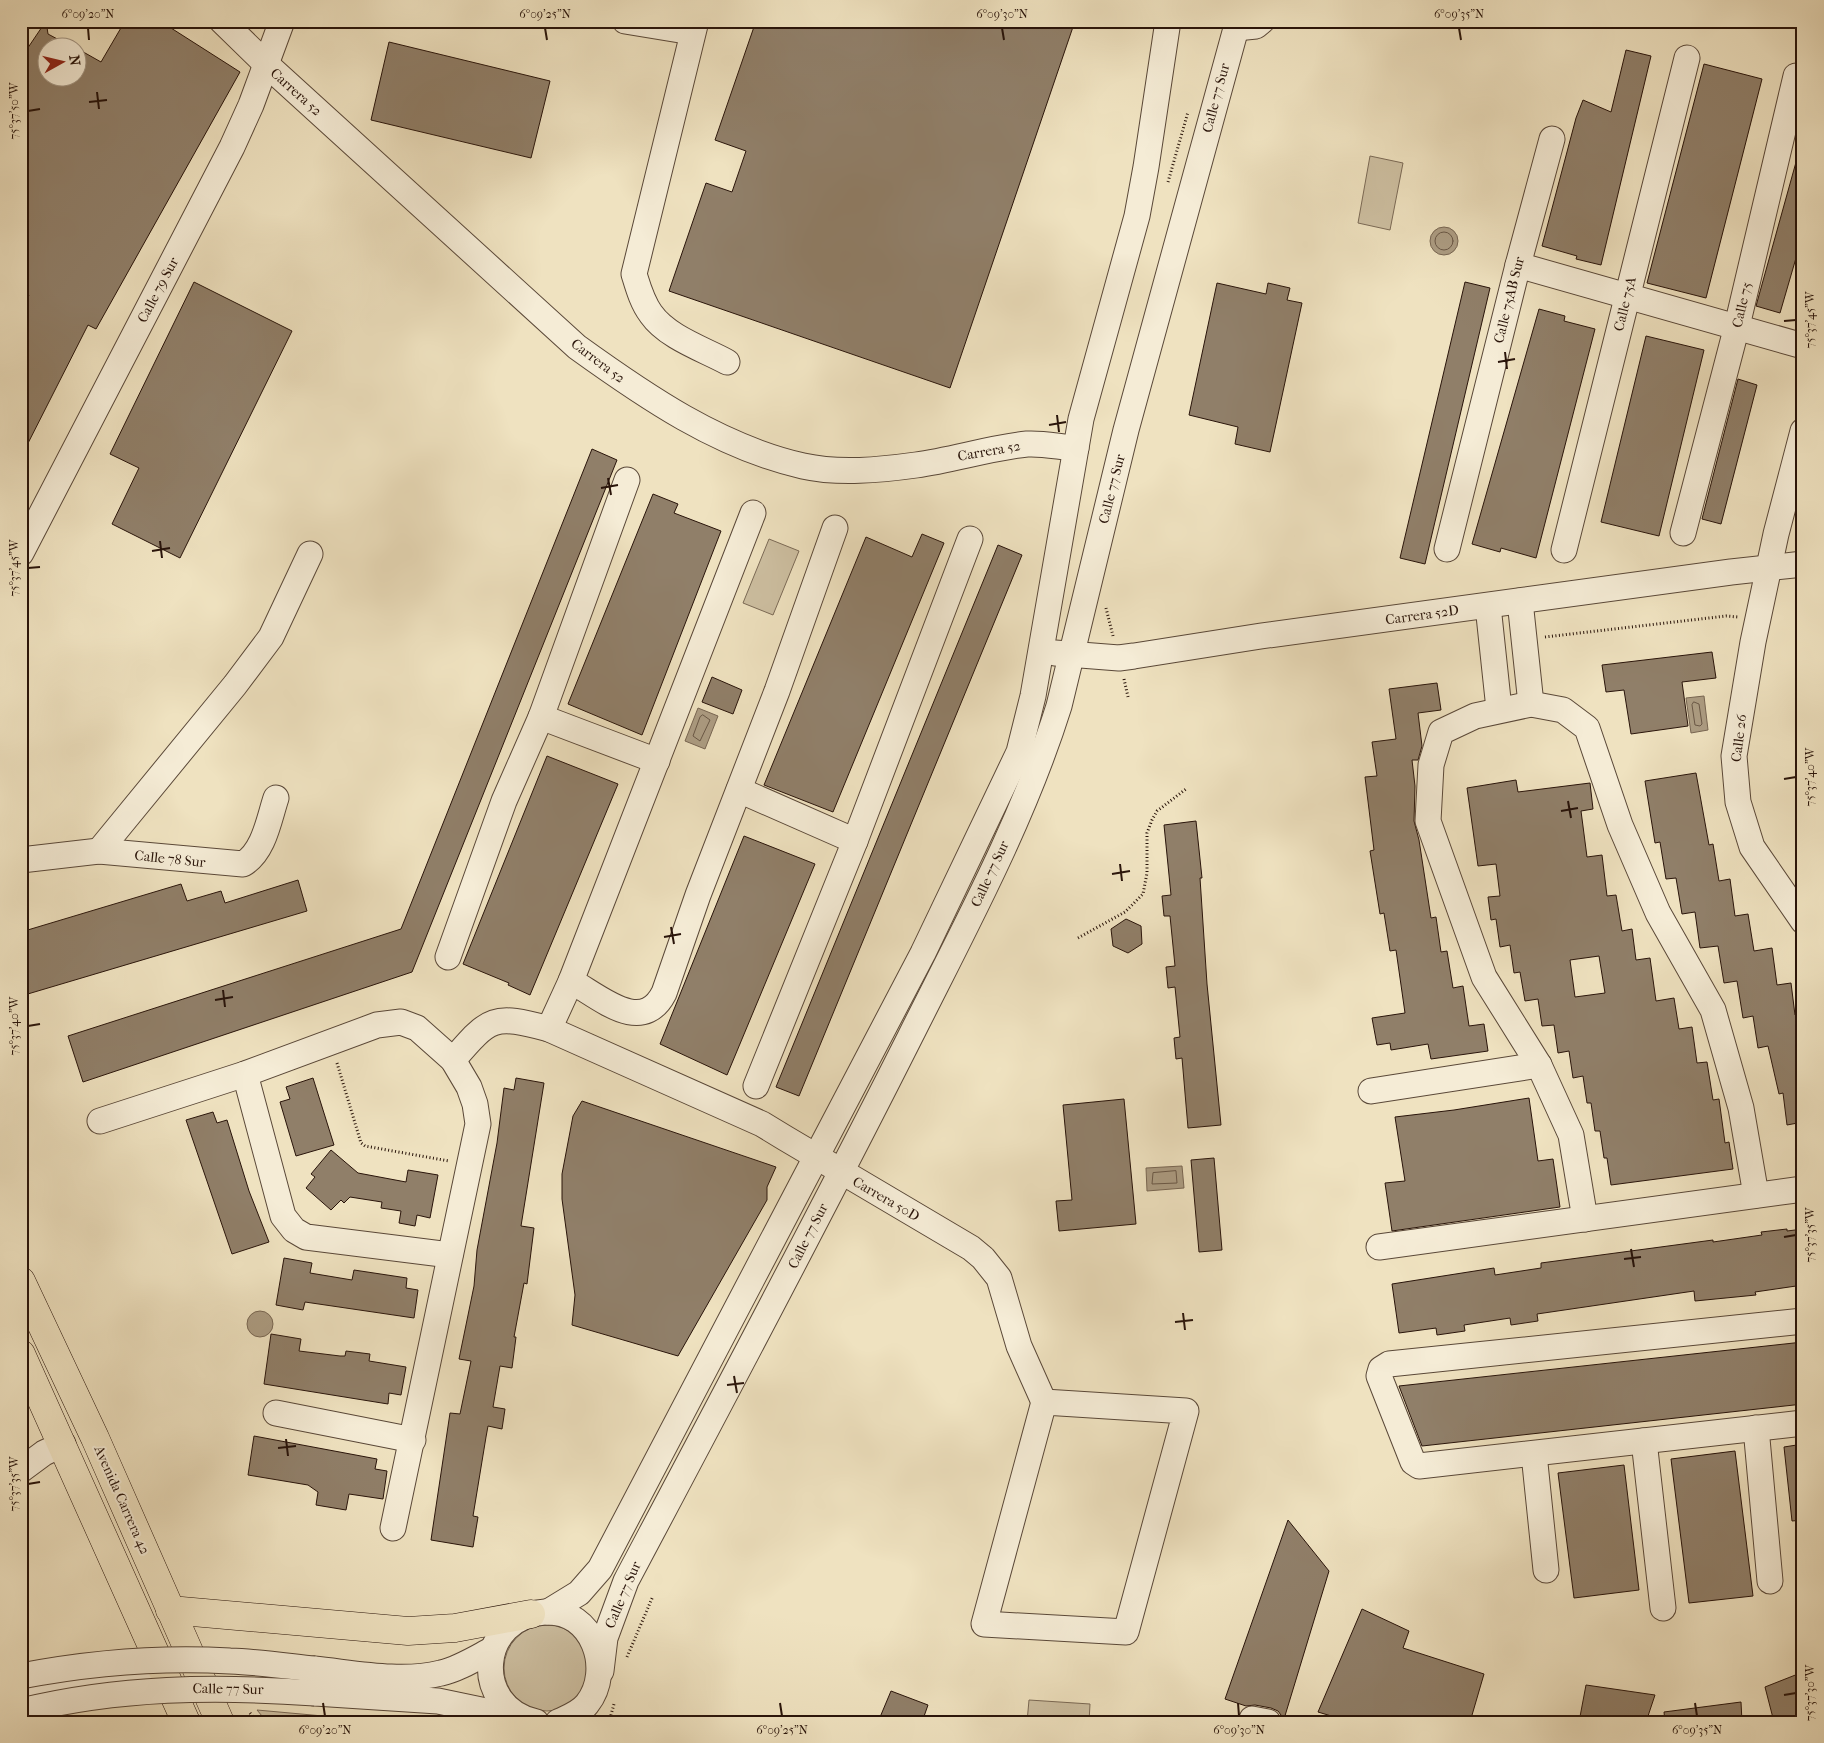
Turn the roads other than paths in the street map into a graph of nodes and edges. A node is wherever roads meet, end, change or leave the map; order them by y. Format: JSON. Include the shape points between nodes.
{"nodes":[{"id":1,"x":222,"y":21,"type":"edge"},
{"id":2,"x":282,"y":21,"type":"edge"},
{"id":3,"x":625,"y":21,"type":"edge"},
{"id":4,"x":1168,"y":21,"type":"edge"},
{"id":5,"x":1262,"y":21,"type":"edge"},
{"id":6,"x":1237,"y":25,"type":"edge"},
{"id":7,"x":694,"y":26,"type":"edge"},
{"id":8,"x":1687,"y":58,"type":"dead end"},
{"id":9,"x":266,"y":64,"type":"junction"},
{"id":10,"x":1796,"y":76,"type":"dead end"},
{"id":11,"x":1552,"y":139,"type":"dead end"},
{"id":12,"x":1518,"y":264,"type":"junction"},
{"id":13,"x":1628,"y":295,"type":"junction"},
{"id":14,"x":1737,"y":326,"type":"junction"},
{"id":15,"x":1803,"y":346,"type":"edge"},
{"id":16,"x":727,"y":362,"type":"dead end"},
{"id":17,"x":1803,"y":431,"type":"edge"},
{"id":18,"x":1076,"y":448,"type":"junction"},
{"id":19,"x":627,"y":480,"type":"dead end"},
{"id":20,"x":753,"y":513,"type":"dead end"},
{"id":21,"x":835,"y":528,"type":"dead end"},
{"id":22,"x":1683,"y":533,"type":"dead end"},
{"id":23,"x":1776,"y":534,"type":"junction"},
{"id":24,"x":970,"y":539,"type":"dead end"},
{"id":25,"x":1447,"y":549,"type":"dead end"},
{"id":26,"x":1564,"y":550,"type":"dead end"},
{"id":27,"x":21,"y":553,"type":"edge"},
{"id":28,"x":310,"y":554,"type":"dead end"},
{"id":29,"x":1802,"y":564,"type":"edge"},
{"id":30,"x":1769,"y":570,"type":"junction"},
{"id":31,"x":1731,"y":572,"type":"junction"},
{"id":32,"x":1520,"y":601,"type":"junction"},
{"id":33,"x":1488,"y":606,"type":"junction"},
{"id":34,"x":1760,"y":612,"type":"junction"},
{"id":35,"x":1041,"y":651,"type":"junction"},
{"id":36,"x":1071,"y":655,"type":"junction"},
{"id":37,"x":1532,"y":704,"type":"junction"},
{"id":38,"x":1499,"y":709,"type":"junction"},
{"id":39,"x":540,"y":717,"type":"junction"},
{"id":40,"x":657,"y":761,"type":"junction"},
{"id":41,"x":739,"y":790,"type":"junction"},
{"id":42,"x":276,"y":798,"type":"dead end"},
{"id":43,"x":855,"y":841,"type":"junction"},
{"id":44,"x":99,"y":852,"type":"junction"},
{"id":45,"x":21,"y":860,"type":"edge"},
{"id":46,"x":1803,"y":922,"type":"edge"},
{"id":47,"x":448,"y":957,"type":"dead end"},
{"id":48,"x":571,"y":981,"type":"junction"},
{"id":49,"x":549,"y":1030,"type":"junction"},
{"id":50,"x":453,"y":1060,"type":"junction"},
{"id":51,"x":1539,"y":1065,"type":"junction"},
{"id":52,"x":245,"y":1074,"type":"junction"},
{"id":53,"x":756,"y":1086,"type":"dead end"},
{"id":54,"x":1371,"y":1091,"type":"dead end"},
{"id":55,"x":100,"y":1121,"type":"dead end"},
{"id":56,"x":817,"y":1157,"type":"junction"},
{"id":57,"x":841,"y":1172,"type":"junction"},
{"id":58,"x":1803,"y":1189,"type":"edge"},
{"id":59,"x":1756,"y":1195,"type":"junction"},
{"id":60,"x":1585,"y":1219,"type":"junction"},
{"id":61,"x":1379,"y":1247,"type":"dead end"},
{"id":62,"x":450,"y":1255,"type":"junction"},
{"id":63,"x":21,"y":1281,"type":"edge"},
{"id":64,"x":1803,"y":1321,"type":"edge"},
{"id":65,"x":21,"y":1354,"type":"edge"},
{"id":66,"x":1044,"y":1402,"type":"junction"},
{"id":67,"x":276,"y":1413,"type":"dead end"},
{"id":68,"x":1803,"y":1423,"type":"edge"},
{"id":69,"x":1756,"y":1428,"type":"junction"},
{"id":70,"x":413,"y":1440,"type":"junction"},
{"id":71,"x":1644,"y":1441,"type":"junction"},
{"id":72,"x":63,"y":1444,"type":"junction"},
{"id":73,"x":1534,"y":1454,"type":"junction"},
{"id":74,"x":21,"y":1470,"type":"edge"},
{"id":75,"x":393,"y":1528,"type":"dead end"},
{"id":76,"x":1546,"y":1570,"type":"dead end"},
{"id":77,"x":1770,"y":1582,"type":"dead end"},
{"id":78,"x":1663,"y":1608,"type":"dead end"},
{"id":79,"x":170,"y":1610,"type":"junction"},
{"id":80,"x":539,"y":1613,"type":"junction"},
{"id":81,"x":493,"y":1649,"type":"junction"},
{"id":82,"x":163,"y":1671,"type":"junction"},
{"id":83,"x":600,"y":1671,"type":"junction"},
{"id":84,"x":21,"y":1676,"type":"edge"},
{"id":85,"x":314,"y":1681,"type":"junction"},
{"id":86,"x":21,"y":1694,"type":"edge"},
{"id":87,"x":21,"y":1712,"type":"edge"},
{"id":88,"x":587,"y":1713,"type":"edge"},
{"id":89,"x":220,"y":1719,"type":"edge"},
{"id":90,"x":531,"y":1720,"type":"edge"},
{"id":91,"x":186,"y":1722,"type":"edge"},
{"id":92,"x":558,"y":1722,"type":"edge"}],
"edges":[{"from":1,"to":9,"type":"street","name":"Carrera 52"},
{"from":2,"to":9,"type":"street","name":"Calle 79 Sur"},
{"from":3,"to":7,"type":"street"},
{"from":4,"to":18,"type":"street","name":"Calle 77 Sur","via":[[1136,216],[1081,418]]},
{"from":5,"to":6,"type":"street","via":[[1256,26]]},
{"from":6,"to":36,"type":"street","name":"Calle 77 Sur","via":[[1126,430]]},
{"from":7,"to":16,"type":"street","via":[[634,274],[651,314],[668,330]]},
{"from":8,"to":13,"type":"street","name":"Calle 75A"},
{"from":9,"to":18,"type":"street","name":"Carrera 52","via":[[577,347],[683,418],[744,447],[803,466],[857,471],[917,465],[972,452],[1029,444]]},
{"from":9,"to":27,"type":"street","name":"Calle 79 Sur","via":[[251,105],[213,185]]},
{"from":10,"to":14,"type":"street","name":"Calle 75"},
{"from":11,"to":12,"type":"street","name":"Calle 75AB Sur"},
{"from":12,"to":13,"type":"street"},
{"from":12,"to":25,"type":"street","name":"Calle 75AB Sur"},
{"from":13,"to":14,"type":"street"},
{"from":13,"to":26,"type":"street","name":"Calle 75A"},
{"from":14,"to":15,"type":"street"},
{"from":14,"to":22,"type":"street","name":"Calle 75"},
{"from":17,"to":23,"type":"street"},
{"from":18,"to":35,"type":"street","name":"Calle 77 Sur"},
{"from":19,"to":39,"type":"street"},
{"from":20,"to":40,"type":"street"},
{"from":21,"to":41,"type":"street"},
{"from":23,"to":29,"type":"street"},
{"from":23,"to":30,"type":"street"},
{"from":24,"to":43,"type":"street"},
{"from":28,"to":44,"type":"street","via":[[271,638]]},
{"from":29,"to":30,"type":"street","name":"Carrera 52D"},
{"from":30,"to":31,"type":"street","name":"Carrera 52D"},
{"from":30,"to":34,"type":"street","name":"Calle 26"},
{"from":31,"to":32,"type":"street","name":"Carrera 52D"},
{"from":31,"to":34,"type":"street"},
{"from":32,"to":33,"type":"street","name":"Carrera 52D"},
{"from":32,"to":37,"type":"street"},
{"from":33,"to":36,"type":"street","name":"Carrera 52D","via":[[1119,658]]},
{"from":33,"to":38,"type":"street"},
{"from":34,"to":46,"type":"street","name":"Calle 26","via":[[1734,756],[1738,802],[1752,848]]},
{"from":35,"to":36,"type":"street","name":"Carrera 52D"},
{"from":35,"to":56,"type":"street","name":"Calle 77 Sur","via":[[1019,752],[923,953]]},
{"from":36,"to":57,"type":"street","name":"Calle 77 Sur","via":[[1043,759],[980,897]]},
{"from":37,"to":38,"type":"street"},
{"from":37,"to":59,"type":"street","via":[[1563,710],[1587,728],[1620,826],[1658,914],[1713,1010],[1741,1108]]},
{"from":38,"to":51,"type":"street","via":[[1440,732],[1431,765],[1428,822],[1484,977]]},
{"from":39,"to":40,"type":"street"},
{"from":39,"to":47,"type":"street","via":[[504,801]]},
{"from":40,"to":48,"type":"street"},
{"from":41,"to":43,"type":"street"},
{"from":41,"to":48,"type":"street","via":[[658,1004],[637,1014],[625,1012]]},
{"from":42,"to":44,"type":"street","name":"Calle 78 Sur","via":[[258,848],[243,864]]},
{"from":43,"to":53,"type":"street"},
{"from":44,"to":45,"type":"street","name":"Calle 78 Sur"},
{"from":48,"to":49,"type":"street"},
{"from":49,"to":50,"type":"street","name":"Carrera 50D","via":[[515,1020],[496,1021],[478,1030]]},
{"from":49,"to":56,"type":"street","name":"Carrera 50D","via":[[762,1124]]},
{"from":50,"to":52,"type":"street","via":[[417,1028],[401,1022],[377,1025],[331,1040]]},
{"from":50,"to":62,"type":"street","via":[[469,1088],[478,1124]]},
{"from":51,"to":54,"type":"street"},
{"from":51,"to":60,"type":"street","via":[[1571,1135]]},
{"from":52,"to":55,"type":"street"},
{"from":52,"to":62,"type":"street","via":[[283,1216],[294,1230],[306,1237]]},
{"from":56,"to":57,"type":"street","name":"Carrera 50D"},
{"from":56,"to":80,"type":"street","name":"Calle 77 Sur","via":[[600,1569],[579,1593]]},
{"from":57,"to":66,"type":"street","name":"Carrera 50D","via":[[983,1258],[999,1278],[1019,1346]]},
{"from":57,"to":83,"type":"street","name":"Calle 77 Sur","via":[[626,1581],[605,1638]]},
{"from":58,"to":59,"type":"street"},
{"from":59,"to":60,"type":"street"},
{"from":60,"to":61,"type":"street"},
{"from":62,"to":70,"type":"street"},
{"from":63,"to":79,"type":"highway","name":"Avenida Carrera 42","via":[[95,1438]]},
{"from":64,"to":73,"type":"street","via":[[1389,1364],[1381,1369],[1379,1376],[1413,1462],[1419,1466]]},
{"from":65,"to":72,"type":"highway"},
{"from":66,"to":66,"type":"street","via":[[984,1624],[1126,1632],[1186,1411]]},
{"from":67,"to":70,"type":"street"},
{"from":68,"to":69,"type":"street"},
{"from":69,"to":71,"type":"street"},
{"from":69,"to":77,"type":"street"},
{"from":70,"to":75,"type":"street"},
{"from":71,"to":73,"type":"street"},
{"from":71,"to":78,"type":"street"},
{"from":72,"to":74,"type":"street"},
{"from":72,"to":82,"type":"highway"},
{"from":73,"to":76,"type":"street"},
{"from":79,"to":80,"type":"highway","via":[[408,1631],[455,1628]]},
{"from":79,"to":89,"type":"highway","name":"Avenida Carrera 42"},
{"from":80,"to":81,"type":"street","name":"Calle 77 Sur","via":[[514,1621],[501,1633]]},
{"from":80,"to":83,"type":"street","via":[[565,1615],[580,1624],[592,1637],[599,1654]]},
{"from":81,"to":85,"type":"street","name":"Calle 77 Sur","via":[[455,1669],[424,1676],[372,1674]]},
{"from":81,"to":90,"type":"street","via":[[492,1683],[499,1698],[511,1711]]},
{"from":82,"to":86,"type":"street","via":[[79,1681]]},
{"from":82,"to":91,"type":"highway"},
{"from":83,"to":88,"type":"street","name":"Calle 77 Sur"},
{"from":84,"to":85,"type":"street","name":"Calle 77 Sur","bridge":true,"via":[[172,1660],[230,1661]]},
{"from":85,"to":87,"type":"street","name":"Calle 77 Sur","bridge":true,"via":[[245,1688],[132,1691],[49,1704]]},
{"from":85,"to":90,"type":"street","name":"Calle 77 Sur"},
{"from":88,"to":92,"type":"street"}]}
